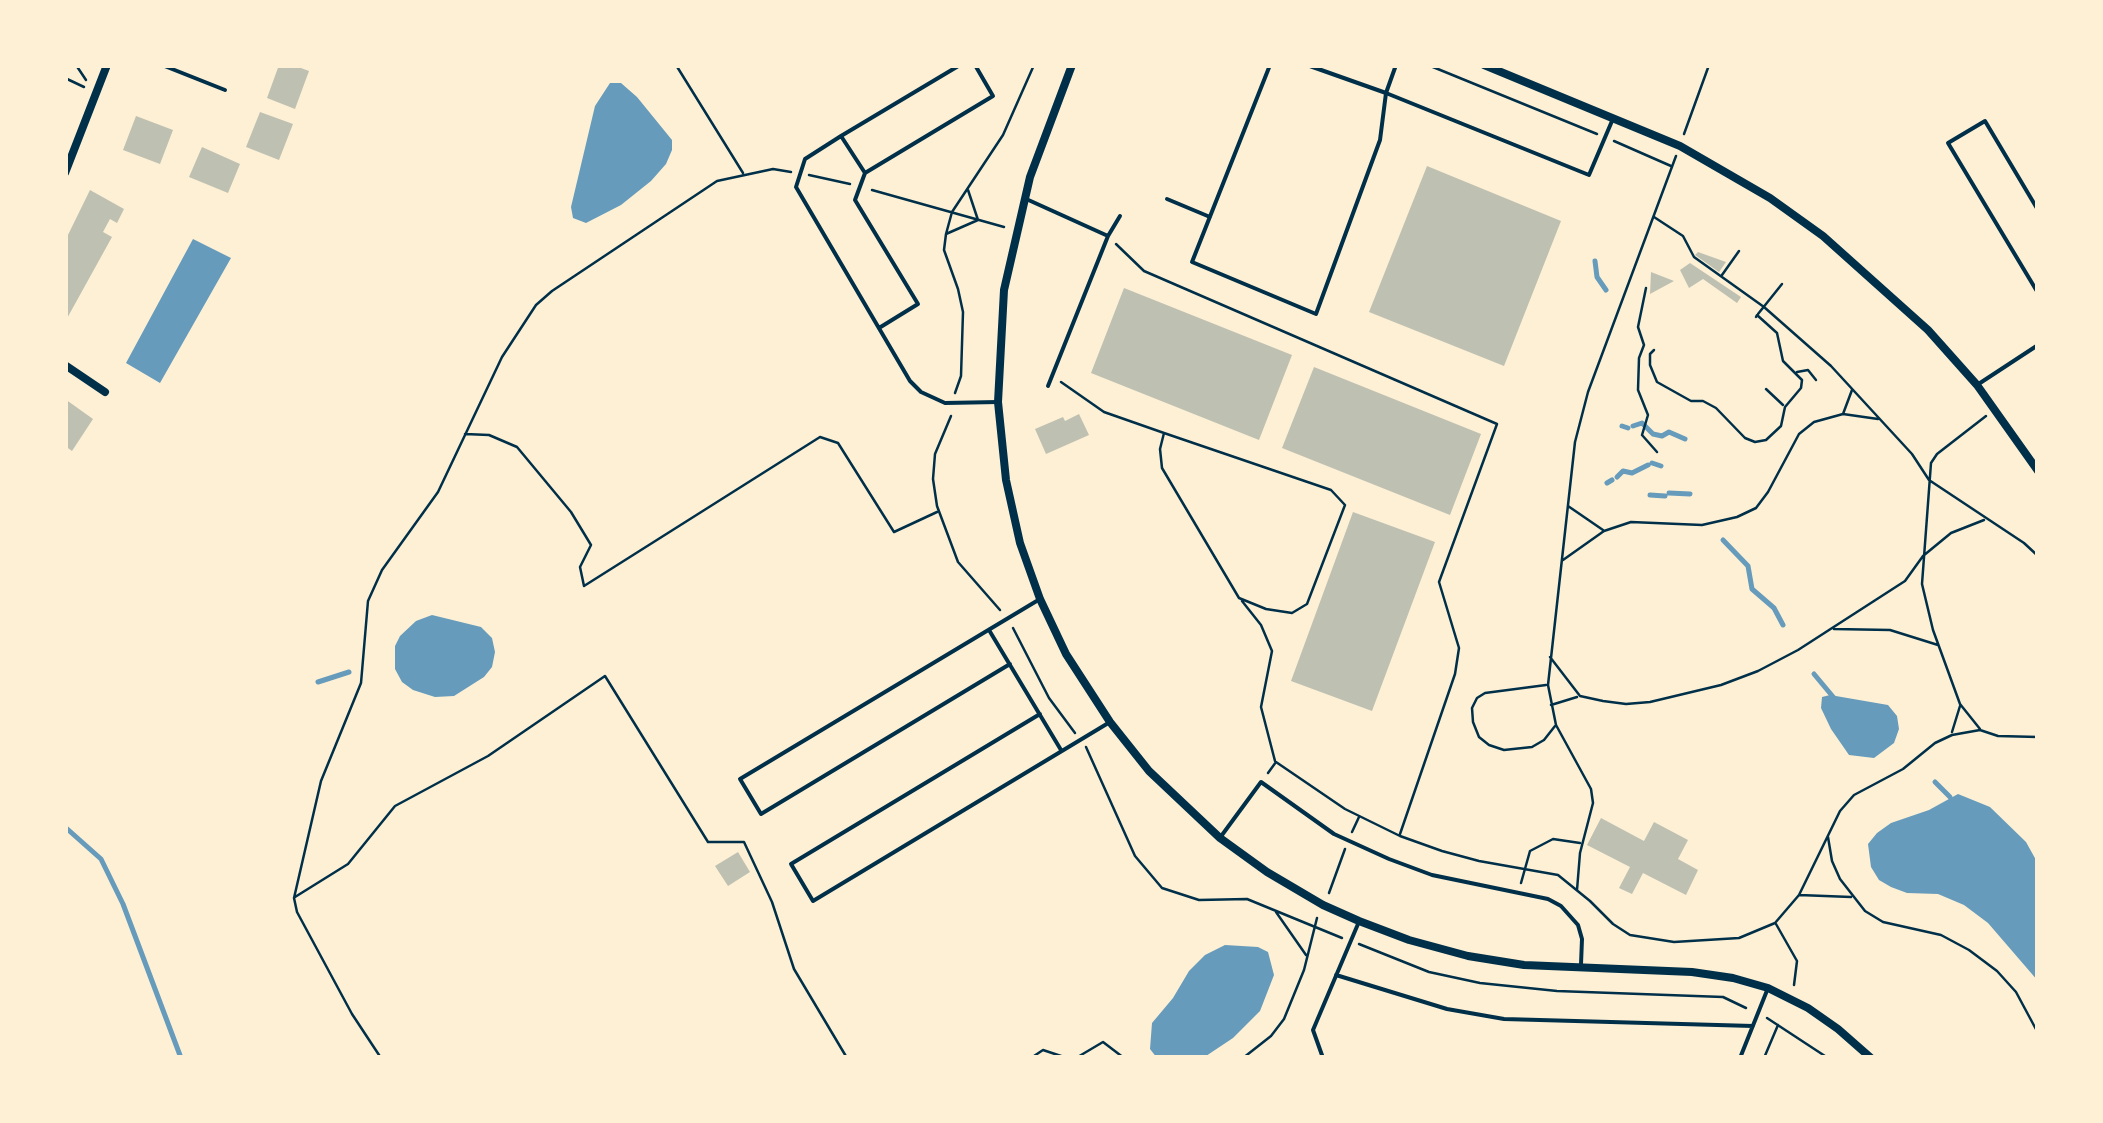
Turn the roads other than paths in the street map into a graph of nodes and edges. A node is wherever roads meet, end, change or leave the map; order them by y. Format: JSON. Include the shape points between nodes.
{"nodes":[{"id":1,"x":106,"y":65,"type":"edge"},
{"id":2,"x":162,"y":65,"type":"edge"},
{"id":3,"x":960,"y":65,"type":"edge"},
{"id":4,"x":974,"y":65,"type":"edge"},
{"id":5,"x":1072,"y":65,"type":"edge"},
{"id":6,"x":1270,"y":65,"type":"edge"},
{"id":7,"x":1307,"y":65,"type":"edge"},
{"id":8,"x":1396,"y":65,"type":"edge"},
{"id":9,"x":1484,"y":65,"type":"edge"},
{"id":10,"x":225,"y":90,"type":"dead end"},
{"id":11,"x":1386,"y":93,"type":"junction"},
{"id":12,"x":1614,"y":116,"type":"junction"},
{"id":13,"x":841,"y":136,"type":"junction"},
{"id":14,"x":65,"y":173,"type":"edge"},
{"id":15,"x":865,"y":173,"type":"junction"},
{"id":16,"x":1024,"y":198,"type":"junction"},
{"id":17,"x":1167,"y":199,"type":"dead end"},
{"id":18,"x":2038,"y":210,"type":"edge"},
{"id":19,"x":1120,"y":216,"type":"dead end"},
{"id":20,"x":1210,"y":216,"type":"junction"},
{"id":21,"x":1108,"y":236,"type":"junction"},
{"id":22,"x":2038,"y":293,"type":"edge"},
{"id":23,"x":879,"y":328,"type":"junction"},
{"id":24,"x":2038,"y":345,"type":"edge"},
{"id":25,"x":65,"y":365,"type":"edge"},
{"id":26,"x":1977,"y":385,"type":"junction"},
{"id":27,"x":1048,"y":386,"type":"dead end"},
{"id":28,"x":105,"y":392,"type":"dead end"},
{"id":29,"x":998,"y":402,"type":"junction"},
{"id":30,"x":2038,"y":471,"type":"edge"},
{"id":31,"x":1040,"y":600,"type":"junction"},
{"id":32,"x":989,"y":630,"type":"junction"},
{"id":33,"x":1010,"y":664,"type":"junction"},
{"id":34,"x":1040,"y":714,"type":"junction"},
{"id":35,"x":1110,"y":722,"type":"junction"},
{"id":36,"x":1062,"y":751,"type":"junction"},
{"id":37,"x":1220,"y":838,"type":"junction"},
{"id":38,"x":1359,"y":921,"type":"junction"},
{"id":39,"x":1581,"y":969,"type":"junction"},
{"id":40,"x":1336,"y":976,"type":"junction"},
{"id":41,"x":1768,"y":988,"type":"junction"},
{"id":42,"x":1753,"y":1026,"type":"junction"},
{"id":43,"x":1323,"y":1058,"type":"edge"},
{"id":44,"x":1740,"y":1058,"type":"edge"},
{"id":45,"x":1871,"y":1058,"type":"edge"}],
"edges":[{"from":1,"to":14,"type":"street"},
{"from":2,"to":10,"type":"lane"},
{"from":3,"to":13,"type":"lane"},
{"from":4,"to":15,"type":"lane","via":[[993,96]]},
{"from":5,"to":16,"type":"street"},
{"from":6,"to":20,"type":"lane"},
{"from":7,"to":11,"type":"lane"},
{"from":8,"to":11,"type":"lane"},
{"from":9,"to":12,"type":"street"},
{"from":11,"to":12,"type":"lane","via":[[1589,175]]},
{"from":11,"to":20,"type":"lane","via":[[1380,140],[1316,314],[1192,262]]},
{"from":12,"to":26,"type":"street","via":[[1680,146],[1823,236],[1928,330]]},
{"from":13,"to":15,"type":"lane"},
{"from":13,"to":23,"type":"lane","via":[[804,158],[796,186]]},
{"from":15,"to":23,"type":"lane","via":[[855,200],[918,304]]},
{"from":16,"to":21,"type":"lane"},
{"from":16,"to":29,"type":"street","via":[[999,340]]},
{"from":17,"to":20,"type":"lane"},
{"from":18,"to":22,"type":"lane","via":[[1984,121],[1948,142]]},
{"from":19,"to":21,"type":"lane"},
{"from":21,"to":27,"type":"lane"},
{"from":23,"to":29,"type":"lane","via":[[910,381],[930,398]]},
{"from":24,"to":26,"type":"lane"},
{"from":25,"to":28,"type":"street"},
{"from":26,"to":30,"type":"street"},
{"from":29,"to":31,"type":"street","via":[[1006,480]]},
{"from":31,"to":32,"type":"lane"},
{"from":31,"to":35,"type":"street"},
{"from":32,"to":33,"type":"lane"},
{"from":32,"to":33,"type":"lane","via":[[740,779],[761,814]]},
{"from":33,"to":34,"type":"lane"},
{"from":34,"to":36,"type":"lane"},
{"from":34,"to":36,"type":"lane","via":[[791,864],[798,876],[813,900]]},
{"from":35,"to":36,"type":"lane"},
{"from":35,"to":37,"type":"street","via":[[1148,770]]},
{"from":37,"to":38,"type":"street","via":[[1266,872]]},
{"from":37,"to":39,"type":"lane","via":[[1261,782],[1348,840],[1432,874],[1548,900],[1570,914],[1582,938]]},
{"from":38,"to":39,"type":"street","via":[[1468,956]]},
{"from":38,"to":40,"type":"lane"},
{"from":39,"to":41,"type":"street","via":[[1692,972]]},
{"from":40,"to":42,"type":"lane","via":[[1504,1020]]},
{"from":40,"to":43,"type":"lane","via":[[1313,1030]]},
{"from":41,"to":42,"type":"lane"},
{"from":41,"to":45,"type":"street","via":[[1838,1028]]},
{"from":42,"to":44,"type":"lane"}]}
